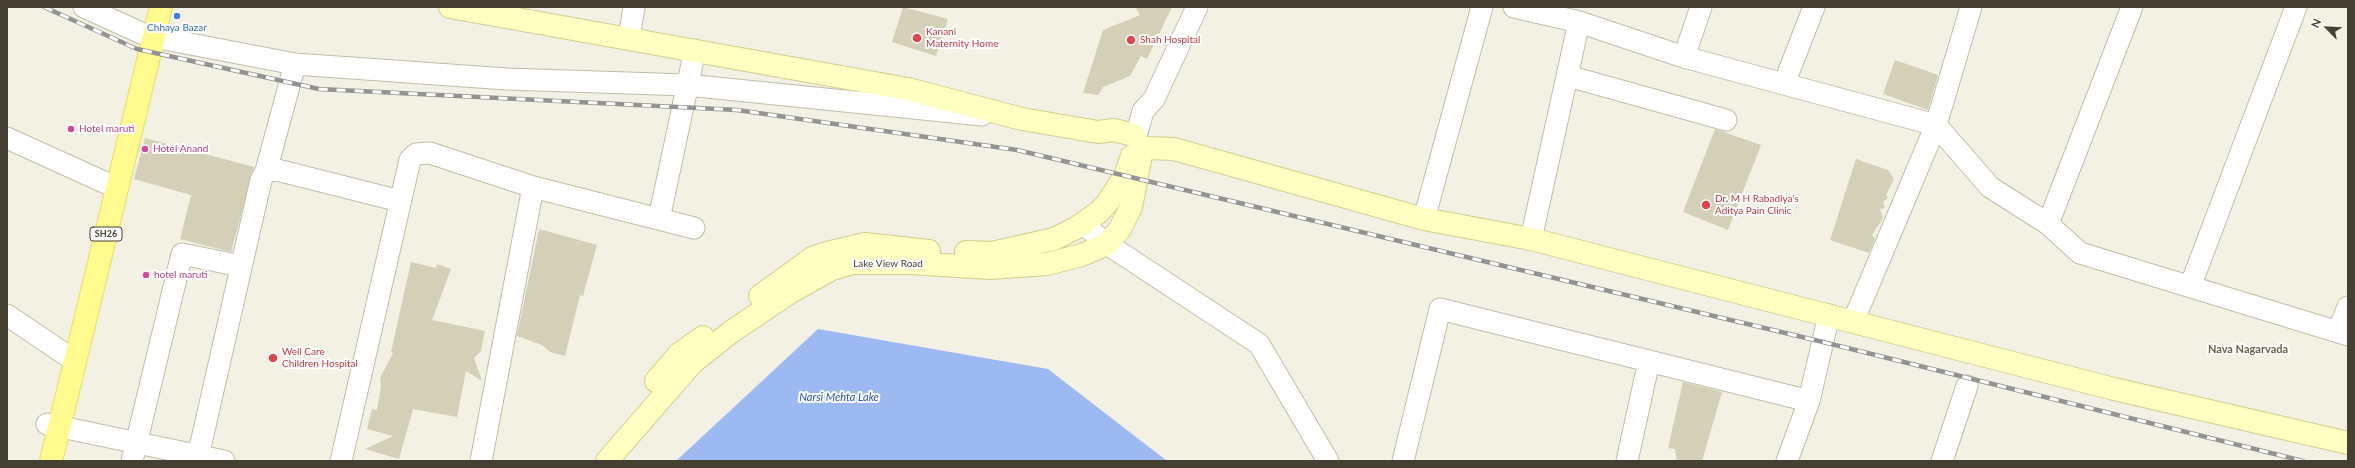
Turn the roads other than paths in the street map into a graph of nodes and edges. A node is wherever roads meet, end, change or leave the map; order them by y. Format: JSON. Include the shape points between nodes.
{"nodes":[{"id":1,"x":84,"y":7,"type":"edge"},
{"id":2,"x":147,"y":7,"type":"edge"},
{"id":3,"x":161,"y":7,"type":"edge"},
{"id":4,"x":450,"y":7,"type":"edge"},
{"id":5,"x":634,"y":7,"type":"edge"},
{"id":6,"x":1197,"y":7,"type":"edge"},
{"id":7,"x":1482,"y":7,"type":"edge"},
{"id":8,"x":1514,"y":7,"type":"edge"},
{"id":9,"x":1701,"y":7,"type":"edge"},
{"id":10,"x":1814,"y":7,"type":"edge"},
{"id":11,"x":1971,"y":7,"type":"edge"},
{"id":12,"x":2132,"y":7,"type":"edge"},
{"id":13,"x":2296,"y":7,"type":"edge"},
{"id":14,"x":1579,"y":22,"type":"junction"},
{"id":15,"x":147,"y":35,"type":"junction"},
{"id":16,"x":629,"y":38,"type":"junction"},
{"id":17,"x":695,"y":50,"type":"junction"},
{"id":18,"x":1684,"y":57,"type":"junction"},
{"id":19,"x":295,"y":64,"type":"junction"},
{"id":20,"x":1568,"y":76,"type":"junction"},
{"id":21,"x":1784,"y":84,"type":"junction"},
{"id":22,"x":687,"y":86,"type":"junction"},
{"id":23,"x":1022,"y":119,"type":"junction"},
{"id":24,"x":1726,"y":120,"type":"dead end"},
{"id":25,"x":1936,"y":125,"type":"junction"},
{"id":26,"x":7,"y":138,"type":"edge"},
{"id":27,"x":1141,"y":144,"type":"junction"},
{"id":28,"x":266,"y":171,"type":"junction"},
{"id":29,"x":112,"y":186,"type":"junction"},
{"id":30,"x":533,"y":187,"type":"junction"},
{"id":31,"x":400,"y":201,"type":"junction"},
{"id":32,"x":659,"y":219,"type":"junction"},
{"id":33,"x":1424,"y":219,"type":"junction"},
{"id":34,"x":1083,"y":224,"type":"junction"},
{"id":35,"x":2048,"y":224,"type":"junction"},
{"id":36,"x":694,"y":228,"type":"dead end"},
{"id":37,"x":1531,"y":239,"type":"junction"},
{"id":38,"x":1107,"y":244,"type":"junction"},
{"id":39,"x":241,"y":266,"type":"junction"},
{"id":40,"x":2190,"y":287,"type":"junction"},
{"id":41,"x":2348,"y":307,"type":"edge"},
{"id":42,"x":1829,"y":315,"type":"junction"},
{"id":43,"x":7,"y":316,"type":"edge"},
{"id":44,"x":1853,"y":322,"type":"junction"},
{"id":45,"x":2343,"y":334,"type":"edge"},
{"id":46,"x":70,"y":358,"type":"junction"},
{"id":47,"x":1649,"y":361,"type":"junction"},
{"id":48,"x":1967,"y":386,"type":"dead end"},
{"id":49,"x":1809,"y":401,"type":"junction"},
{"id":50,"x":53,"y":425,"type":"junction"},
{"id":51,"x":2348,"y":443,"type":"edge"},
{"id":52,"x":134,"y":451,"type":"edge"},
{"id":53,"x":197,"y":458,"type":"edge"},
{"id":54,"x":38,"y":461,"type":"edge"},
{"id":55,"x":51,"y":461,"type":"edge"},
{"id":56,"x":224,"y":461,"type":"edge"},
{"id":57,"x":341,"y":461,"type":"edge"},
{"id":58,"x":480,"y":461,"type":"edge"},
{"id":59,"x":590,"y":461,"type":"edge"},
{"id":60,"x":607,"y":461,"type":"edge"},
{"id":61,"x":1328,"y":461,"type":"edge"},
{"id":62,"x":1403,"y":461,"type":"edge"},
{"id":63,"x":1628,"y":461,"type":"edge"},
{"id":64,"x":1787,"y":461,"type":"edge"},
{"id":65,"x":1942,"y":461,"type":"edge"}],
"edges":[{"from":1,"to":15,"type":"street"},
{"from":2,"to":15,"type":"main road","number":"SH26"},
{"from":3,"to":15,"type":"main road","number":"SH26"},
{"from":4,"to":16,"type":"main road"},
{"from":5,"to":16,"type":"street"},
{"from":6,"to":27,"type":"street","via":[[1154,99],[1155,114]]},
{"from":7,"to":33,"type":"street"},
{"from":8,"to":14,"type":"street"},
{"from":9,"to":18,"type":"street"},
{"from":10,"to":21,"type":"street"},
{"from":11,"to":25,"type":"street"},
{"from":12,"to":35,"type":"street"},
{"from":13,"to":40,"type":"street"},
{"from":14,"to":18,"type":"street"},
{"from":14,"to":20,"type":"street"},
{"from":15,"to":19,"type":"street"},
{"from":15,"to":29,"type":"main road","number":"SH26"},
{"from":16,"to":17,"type":"main road"},
{"from":17,"to":22,"type":"street"},
{"from":17,"to":23,"type":"main road","via":[[908,90]]},
{"from":18,"to":21,"type":"street"},
{"from":19,"to":22,"type":"street","via":[[508,79]]},
{"from":19,"to":28,"type":"street"},
{"from":20,"to":24,"type":"street"},
{"from":20,"to":37,"type":"street"},
{"from":21,"to":25,"type":"street"},
{"from":22,"to":23,"type":"street"},
{"from":22,"to":32,"type":"street"},
{"from":23,"to":27,"type":"main road","via":[[1098,132],[1112,139]]},
{"from":25,"to":35,"type":"street","via":[[1990,187]]},
{"from":25,"to":44,"type":"street"},
{"from":26,"to":29,"type":"street"},
{"from":27,"to":33,"type":"main road","via":[[1174,149]]},
{"from":27,"to":34,"type":"main road","via":[[1112,196],[1099,212]]},
{"from":27,"to":38,"type":"main road","name":"Lake View Road","via":[[1131,207],[1120,229]]},
{"from":28,"to":31,"type":"street","via":[[277,170]]},
{"from":28,"to":39,"type":"street","via":[[261,180]]},
{"from":29,"to":46,"type":"main road","number":"SH26"},
{"from":30,"to":31,"type":"street","via":[[430,153],[416,154],[410,160]]},
{"from":30,"to":32,"type":"street"},
{"from":30,"to":58,"type":"street"},
{"from":31,"to":57,"type":"street"},
{"from":32,"to":36,"type":"street"},
{"from":33,"to":37,"type":"main road"},
{"from":34,"to":38,"type":"street"},
{"from":34,"to":59,"type":"main road","name":"Lake View Road","via":[[1054,238],[992,253],[926,251],[865,244],[814,257],[679,354]]},
{"from":35,"to":40,"type":"street","via":[[2080,253]]},
{"from":37,"to":42,"type":"main road"},
{"from":38,"to":60,"type":"main road","name":"Lake View Road","via":[[1082,255],[1047,264],[990,268],[910,263],[853,263],[832,269],[789,293],[730,332],[692,363]]},
{"from":38,"to":61,"type":"street","via":[[1259,344]]},
{"from":39,"to":52,"type":"street","via":[[182,254]]},
{"from":39,"to":53,"type":"street"},
{"from":40,"to":45,"type":"street"},
{"from":41,"to":45,"type":"street"},
{"from":42,"to":44,"type":"main road"},
{"from":42,"to":49,"type":"street"},
{"from":43,"to":46,"type":"street"},
{"from":44,"to":51,"type":"main road","via":[[2114,389]]},
{"from":46,"to":50,"type":"main road","number":"SH26"},
{"from":47,"to":49,"type":"street"},
{"from":47,"to":62,"type":"street","via":[[1440,309]]},
{"from":47,"to":63,"type":"street"},
{"from":48,"to":65,"type":"street"},
{"from":49,"to":64,"type":"street"},
{"from":50,"to":52,"type":"street"},
{"from":50,"to":54,"type":"main road","number":"SH26"},
{"from":50,"to":55,"type":"main road","number":"SH26"},
{"from":52,"to":53,"type":"street"},
{"from":53,"to":56,"type":"street"}]}
